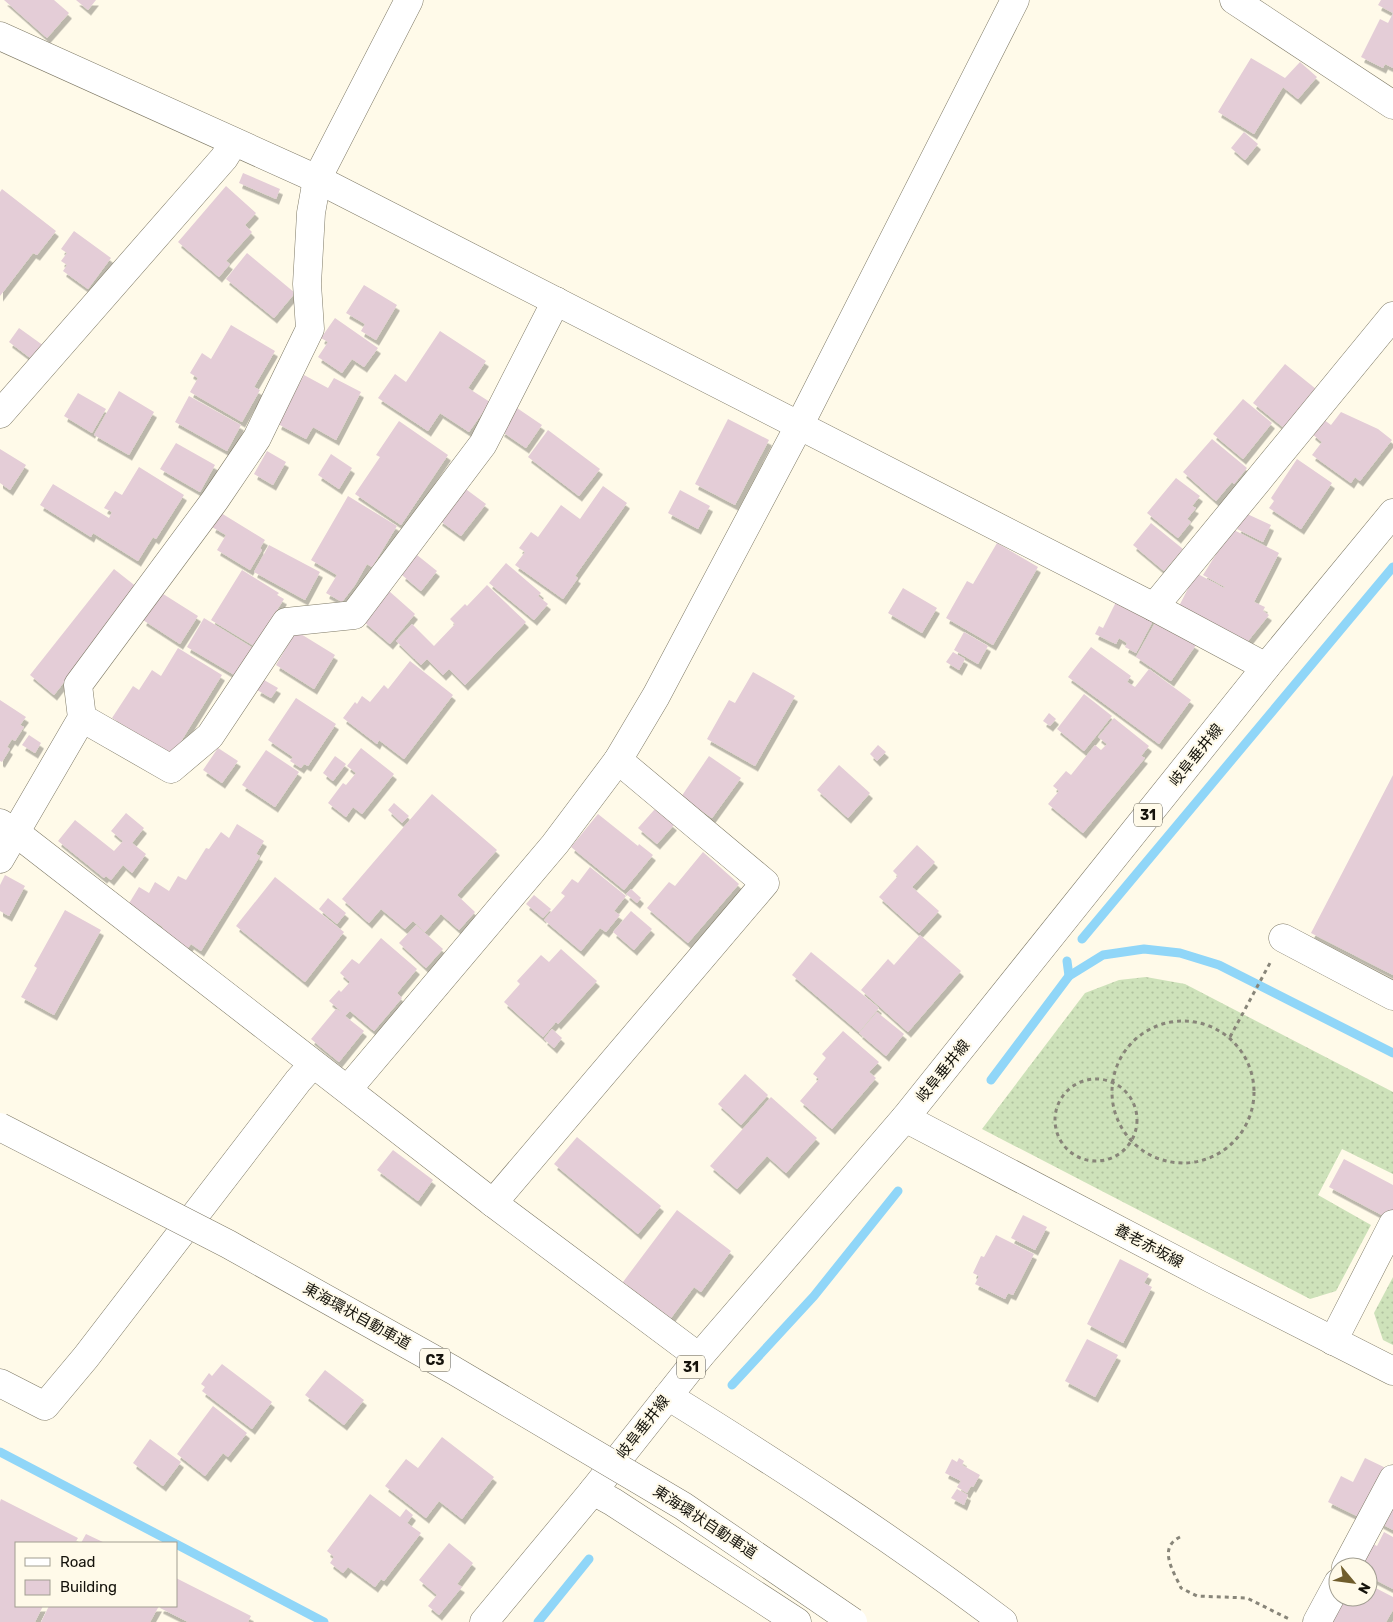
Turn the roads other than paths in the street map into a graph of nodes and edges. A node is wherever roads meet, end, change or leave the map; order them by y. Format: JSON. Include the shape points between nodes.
{"nodes":[{"id":1,"x":1015,"y":0,"type":"edge"},
{"id":2,"x":1234,"y":0,"type":"edge"},
{"id":3,"x":400,"y":3,"type":"edge"},
{"id":4,"x":0,"y":36,"type":"edge"},
{"id":5,"x":1393,"y":106,"type":"edge"},
{"id":6,"x":234,"y":142,"type":"junction"},
{"id":7,"x":317,"y":179,"type":"junction"},
{"id":8,"x":556,"y":301,"type":"junction"},
{"id":9,"x":1393,"y":316,"type":"edge"},
{"id":10,"x":0,"y":414,"type":"edge"},
{"id":11,"x":799,"y":426,"type":"junction"},
{"id":12,"x":1393,"y":513,"type":"edge"},
{"id":13,"x":1154,"y":607,"type":"junction"},
{"id":14,"x":1266,"y":667,"type":"junction"},
{"id":15,"x":82,"y":718,"type":"junction"},
{"id":16,"x":618,"y":760,"type":"junction"},
{"id":17,"x":7,"y":827,"type":"edge"},
{"id":18,"x":0,"y":859,"type":"edge"},
{"id":19,"x":1283,"y":938,"type":"dead end"},
{"id":20,"x":1393,"y":996,"type":"edge"},
{"id":21,"x":313,"y":1064,"type":"junction"},
{"id":22,"x":348,"y":1089,"type":"junction"},
{"id":23,"x":905,"y":1118,"type":"junction"},
{"id":24,"x":0,"y":1128,"type":"edge"},
{"id":25,"x":493,"y":1203,"type":"junction"},
{"id":26,"x":1393,"y":1224,"type":"edge"},
{"id":27,"x":1333,"y":1341,"type":"junction"},
{"id":28,"x":699,"y":1357,"type":"junction"},
{"id":29,"x":1393,"y":1372,"type":"edge"},
{"id":30,"x":0,"y":1382,"type":"edge"},
{"id":31,"x":668,"y":1396,"type":"junction"},
{"id":32,"x":1393,"y":1479,"type":"edge"},
{"id":33,"x":592,"y":1491,"type":"junction"},
{"id":34,"x":1351,"y":1557,"type":"edge"},
{"id":35,"x":1328,"y":1602,"type":"edge"},
{"id":36,"x":484,"y":1622,"type":"edge"},
{"id":37,"x":797,"y":1622,"type":"edge"},
{"id":38,"x":853,"y":1622,"type":"edge"},
{"id":39,"x":1003,"y":1622,"type":"edge"},
{"id":40,"x":1317,"y":1622,"type":"edge"}],
"edges":[{"from":1,"to":11,"type":"main road"},
{"from":2,"to":5,"type":"main road"},
{"from":3,"to":7,"type":"main road"},
{"from":4,"to":6,"type":"main road"},
{"from":6,"to":7,"type":"main road"},
{"from":6,"to":10,"type":"main road","via":[[224,158]]},
{"from":7,"to":8,"type":"main road"},
{"from":7,"to":15,"type":"main road","via":[[311,213],[307,284],[310,329],[251,446],[215,500],[78,684]]},
{"from":8,"to":11,"type":"main road"},
{"from":8,"to":15,"type":"main road","via":[[483,444],[354,615],[286,622],[210,736],[170,769]]},
{"from":9,"to":13,"type":"main road"},
{"from":11,"to":13,"type":"main road"},
{"from":11,"to":16,"type":"main road","via":[[656,696]]},
{"from":12,"to":14,"type":"main road","name":"岐阜垂井線","number":"31"},
{"from":13,"to":14,"type":"main road"},
{"from":14,"to":23,"type":"main road","name":"岐阜垂井線","number":"31"},
{"from":15,"to":17,"type":"main road"},
{"from":16,"to":22,"type":"main road","via":[[555,844]]},
{"from":16,"to":25,"type":"main road","via":[[765,882]]},
{"from":17,"to":18,"type":"main road"},
{"from":17,"to":21,"type":"main road"},
{"from":19,"to":20,"type":"main road"},
{"from":21,"to":22,"type":"main road"},
{"from":21,"to":30,"type":"main road","via":[[45,1406]]},
{"from":22,"to":25,"type":"main road"},
{"from":23,"to":27,"type":"main road","name":"養老赤坂線"},
{"from":23,"to":28,"type":"main road","name":"岐阜垂井線","number":"31"},
{"from":24,"to":38,"type":"main road","name":"東海環状自動車道","number":"C3","bridge":true,"via":[[228,1244],[453,1370],[683,1506]]},
{"from":25,"to":28,"type":"main road"},
{"from":26,"to":27,"type":"main road"},
{"from":27,"to":29,"type":"main road","name":"養老赤坂線"},
{"from":28,"to":31,"type":"main road","name":"岐阜垂井線","number":"31"},
{"from":31,"to":33,"type":"main road","name":"岐阜垂井線","number":"31"},
{"from":31,"to":39,"type":"main road","via":[[859,1519]]},
{"from":32,"to":34,"type":"main road"},
{"from":33,"to":36,"type":"main road","name":"岐阜垂井線","number":"31"},
{"from":33,"to":37,"type":"main road"},
{"from":35,"to":40,"type":"main road"}]}
